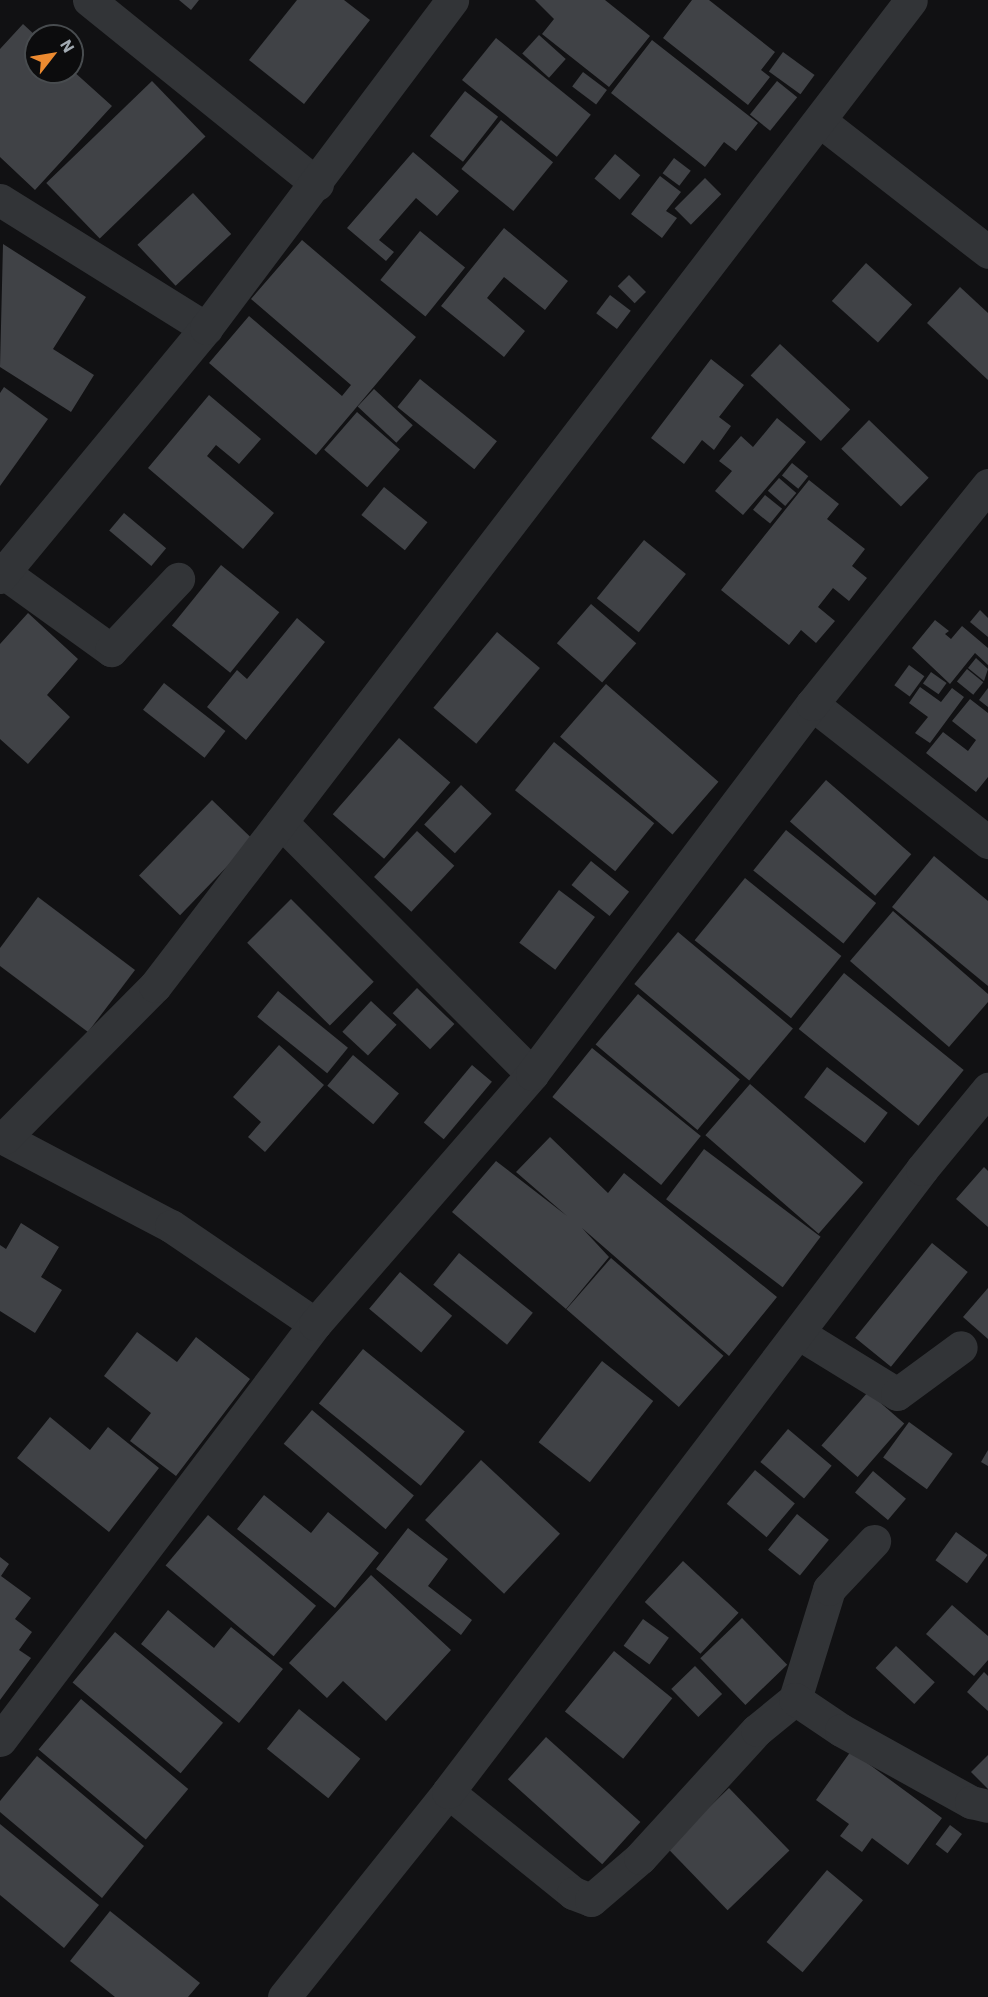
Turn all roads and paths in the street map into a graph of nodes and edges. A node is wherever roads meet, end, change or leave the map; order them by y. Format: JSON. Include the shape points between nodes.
{"nodes":[{"id":1,"x":89,"y":0,"type":"edge"},
{"id":2,"x":452,"y":0,"type":"edge"},
{"id":3,"x":911,"y":0,"type":"edge"},
{"id":4,"x":820,"y":121,"type":"junction"},
{"id":5,"x":317,"y":184,"type":"junction"},
{"id":6,"x":0,"y":200,"type":"edge"},
{"id":7,"x":988,"y":252,"type":"edge"},
{"id":8,"x":206,"y":328,"type":"junction"},
{"id":9,"x":988,"y":485,"type":"edge"},
{"id":10,"x":1,"y":573,"type":"edge"},
{"id":11,"x":178,"y":579,"type":"dead end"},
{"id":12,"x":812,"y":704,"type":"junction"},
{"id":13,"x":281,"y":822,"type":"junction"},
{"id":14,"x":988,"y":842,"type":"edge"},
{"id":15,"x":532,"y":1074,"type":"junction"},
{"id":16,"x":988,"y":1089,"type":"edge"},
{"id":17,"x":2,"y":1137,"type":"edge"},
{"id":18,"x":315,"y":1324,"type":"junction"},
{"id":19,"x":798,"y":1333,"type":"junction"},
{"id":20,"x":961,"y":1347,"type":"dead end"},
{"id":21,"x":874,"y":1541,"type":"dead end"},
{"id":22,"x":795,"y":1699,"type":"junction"},
{"id":23,"x":0,"y":1740,"type":"edge"},
{"id":24,"x":448,"y":1792,"type":"junction"},
{"id":25,"x":988,"y":1806,"type":"edge"},
{"id":26,"x":284,"y":1997,"type":"edge"}],
"edges":[{"from":1,"to":5,"type":"street"},
{"from":2,"to":5,"type":"street"},
{"from":3,"to":4,"type":"street"},
{"from":4,"to":7,"type":"street"},
{"from":4,"to":13,"type":"street"},
{"from":5,"to":8,"type":"street"},
{"from":6,"to":8,"type":"street"},
{"from":8,"to":10,"type":"street"},
{"from":9,"to":12,"type":"street"},
{"from":10,"to":11,"type":"street","via":[[111,650]]},
{"from":12,"to":14,"type":"street"},
{"from":12,"to":15,"type":"street"},
{"from":13,"to":15,"type":"street"},
{"from":13,"to":17,"type":"street","via":[[154,986]]},
{"from":15,"to":18,"type":"street"},
{"from":16,"to":19,"type":"street"},
{"from":17,"to":18,"type":"street","via":[[171,1226]]},
{"from":18,"to":23,"type":"street"},
{"from":19,"to":20,"type":"street","via":[[897,1394]]},
{"from":19,"to":24,"type":"street"},
{"from":21,"to":22,"type":"street","via":[[829,1589]]},
{"from":22,"to":24,"type":"street","via":[[757,1730],[640,1858],[591,1900],[573,1893]]},
{"from":22,"to":25,"type":"street","via":[[841,1730],[971,1802]]},
{"from":24,"to":26,"type":"street"}]}
